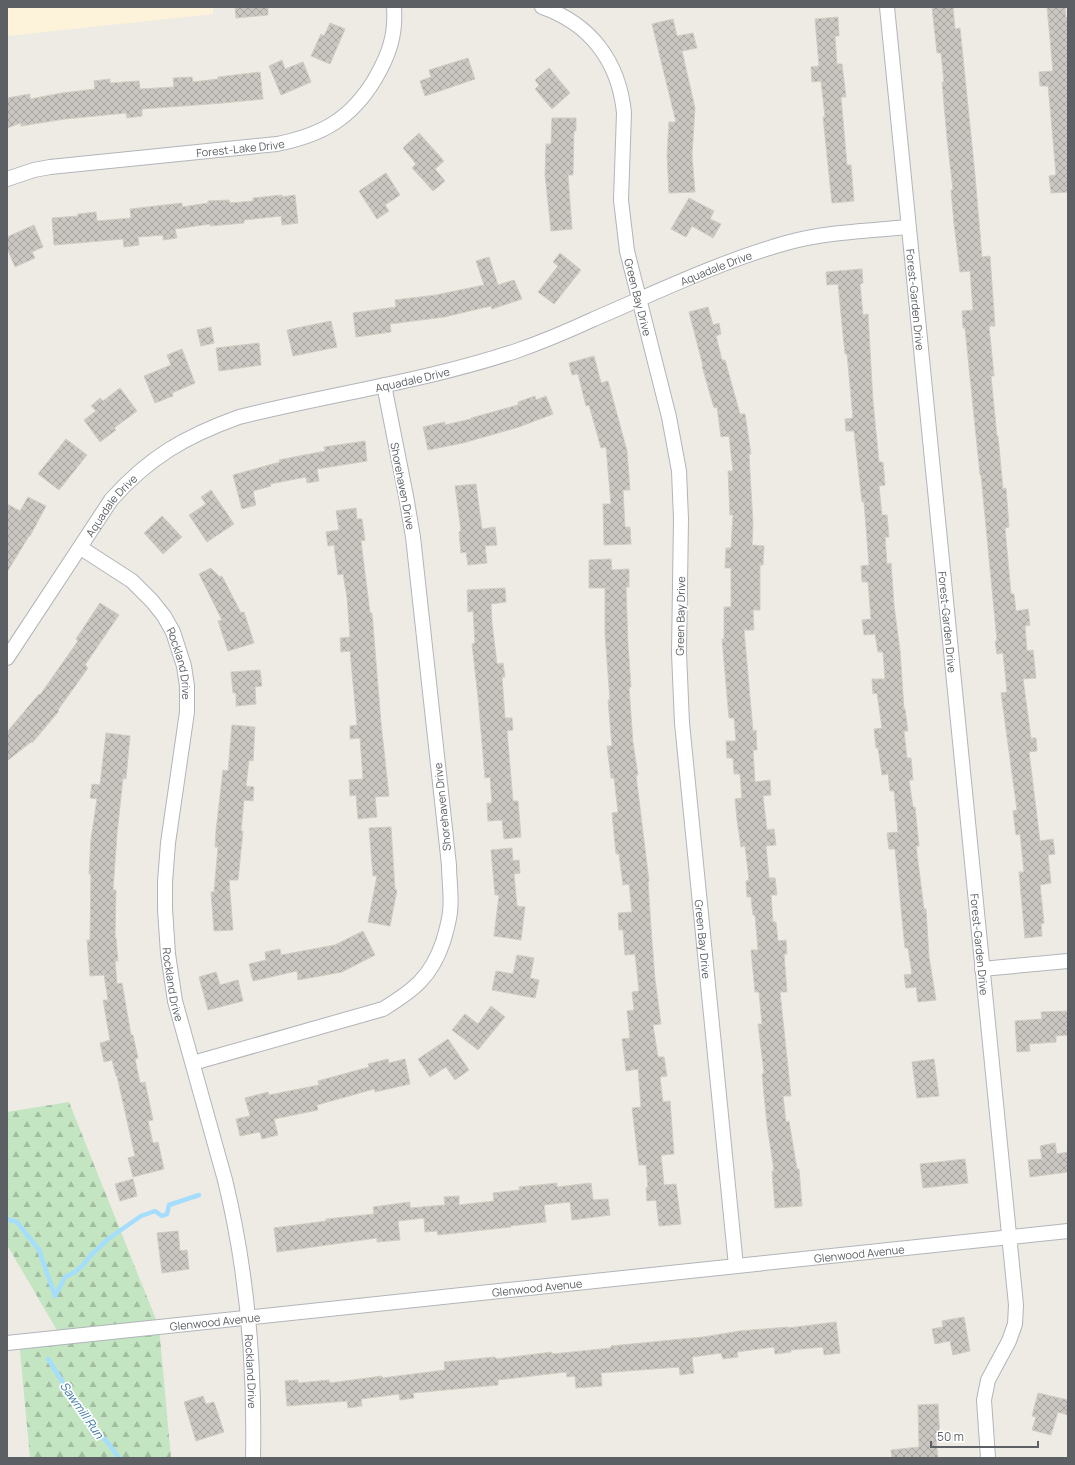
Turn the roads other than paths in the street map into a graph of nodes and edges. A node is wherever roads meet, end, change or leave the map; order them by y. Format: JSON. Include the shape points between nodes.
{"nodes":[{"id":1,"x":394,"y":7,"type":"edge"},
{"id":2,"x":542,"y":7,"type":"edge"},
{"id":3,"x":887,"y":7,"type":"edge"},
{"id":4,"x":7,"y":179,"type":"edge"},
{"id":5,"x":908,"y":227,"type":"junction"},
{"id":6,"x":639,"y":300,"type":"junction"},
{"id":7,"x":384,"y":386,"type":"junction"},
{"id":8,"x":81,"y":548,"type":"junction"},
{"id":9,"x":7,"y":658,"type":"edge"},
{"id":10,"x":1068,"y":961,"type":"edge"},
{"id":11,"x":982,"y":969,"type":"junction"},
{"id":12,"x":193,"y":1063,"type":"junction"},
{"id":13,"x":1068,"y":1231,"type":"edge"},
{"id":14,"x":1009,"y":1237,"type":"junction"},
{"id":15,"x":736,"y":1266,"type":"junction"},
{"id":16,"x":247,"y":1317,"type":"junction"},
{"id":17,"x":7,"y":1343,"type":"edge"},
{"id":18,"x":253,"y":1458,"type":"edge"},
{"id":19,"x":988,"y":1458,"type":"edge"}],
"edges":[{"from":1,"to":4,"type":"street","name":"Forest-Lake Drive","via":[[392,41],[384,64],[365,95],[345,115],[316,133],[277,144],[50,167]]},
{"from":2,"to":6,"type":"street","name":"Green Bay Drive","via":[[571,21],[587,33],[609,60],[616,75],[624,113],[621,212]]},
{"from":3,"to":5,"type":"street","name":"Forest-Garden Drive"},
{"from":5,"to":6,"type":"street","name":"Aquadale Drive","via":[[818,236],[787,243],[731,261]]},
{"from":5,"to":11,"type":"street","name":"Forest-Garden Drive"},
{"from":6,"to":7,"type":"street","name":"Aquadale Drive","via":[[517,351],[476,364]]},
{"from":6,"to":15,"type":"street","name":"Green Bay Drive","via":[[669,417],[679,471],[679,653],[682,723]]},
{"from":7,"to":8,"type":"street","name":"Aquadale Drive","via":[[239,417],[183,441],[149,464],[124,486],[111,500]]},
{"from":7,"to":12,"type":"street","name":"Shorehaven Drive","via":[[413,537],[449,865],[451,910],[448,926],[437,959],[430,970],[403,997],[383,1009]]},
{"from":8,"to":9,"type":"street","name":"Aquadale Drive"},
{"from":8,"to":12,"type":"street","name":"Rockland Drive","via":[[132,581],[152,601],[173,632],[184,666],[187,712],[168,843],[165,909],[168,954],[176,1001]]},
{"from":10,"to":11,"type":"street"},
{"from":11,"to":14,"type":"street","name":"Forest-Garden Drive"},
{"from":12,"to":16,"type":"street","name":"Rockland Drive","via":[[232,1210]]},
{"from":13,"to":14,"type":"street","name":"Glenwood Avenue"},
{"from":14,"to":15,"type":"street","name":"Glenwood Avenue"},
{"from":14,"to":19,"type":"street","name":"Forest-Garden Drive","via":[[1016,1313],[1009,1341],[988,1380],[984,1400]]},
{"from":15,"to":16,"type":"street","name":"Glenwood Avenue"},
{"from":16,"to":17,"type":"street","name":"Glenwood Avenue"},
{"from":16,"to":18,"type":"street","name":"Rockland Drive","via":[[254,1405]]}]}
